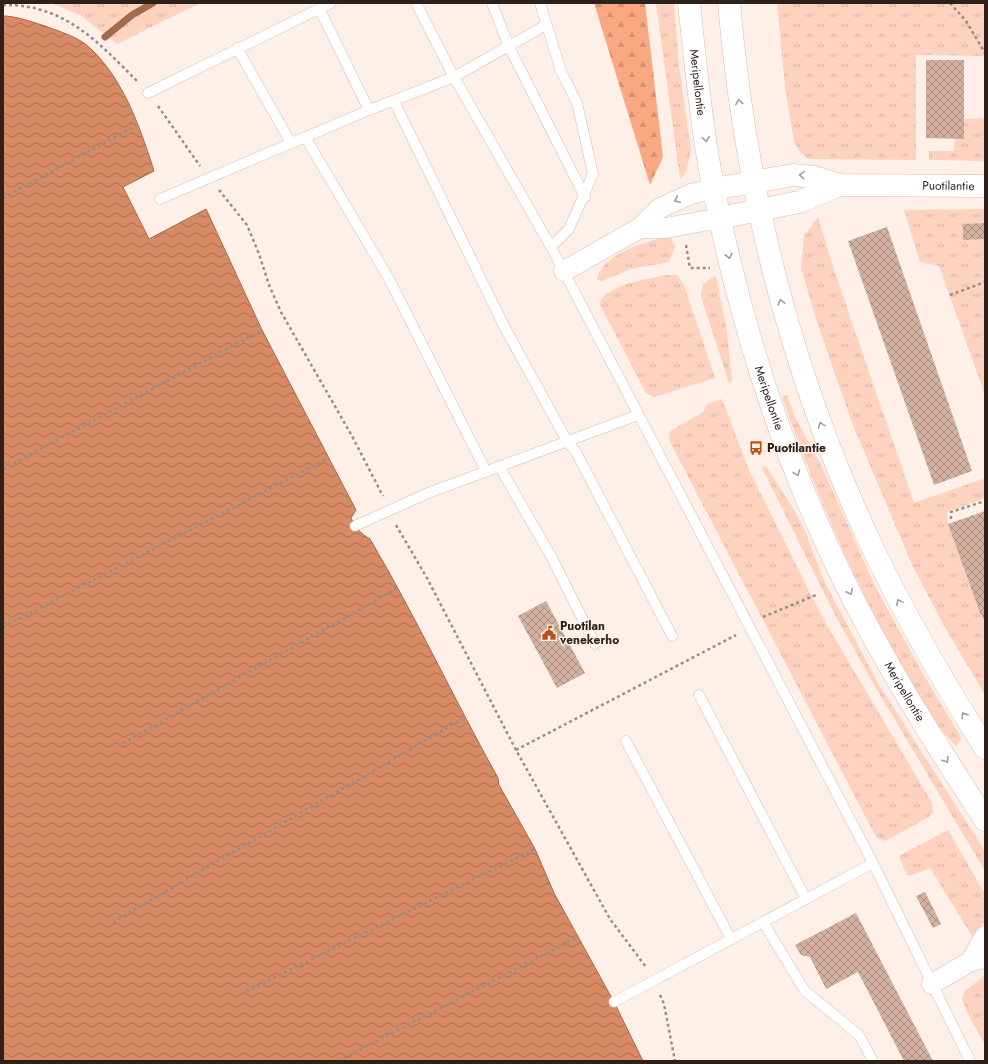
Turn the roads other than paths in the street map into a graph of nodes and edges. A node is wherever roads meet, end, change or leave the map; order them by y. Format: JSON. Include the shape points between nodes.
{"nodes":[{"id":1,"x":331,"y":3,"type":"edge"},
{"id":2,"x":416,"y":3,"type":"edge"},
{"id":3,"x":492,"y":3,"type":"edge"},
{"id":4,"x":540,"y":3,"type":"edge"},
{"id":5,"x":689,"y":3,"type":"edge"},
{"id":6,"x":729,"y":3,"type":"edge"},
{"id":7,"x":320,"y":10,"type":"junction"},
{"id":8,"x":546,"y":25,"type":"junction"},
{"id":9,"x":509,"y":47,"type":"junction"},
{"id":10,"x":237,"y":48,"type":"junction"},
{"id":11,"x":454,"y":77,"type":"junction"},
{"id":12,"x":148,"y":93,"type":"road end"},
{"id":13,"x":394,"y":101,"type":"junction"},
{"id":14,"x":369,"y":110,"type":"junction"},
{"id":15,"x":304,"y":137,"type":"junction"},
{"id":16,"x":291,"y":143,"type":"junction"},
{"id":17,"x":753,"y":182,"type":"junction"},
{"id":18,"x":840,"y":185,"type":"junction"},
{"id":19,"x":985,"y":186,"type":"edge"},
{"id":20,"x":714,"y":189,"type":"junction"},
{"id":21,"x":584,"y":197,"type":"junction"},
{"id":22,"x":160,"y":199,"type":"dead end"},
{"id":23,"x":759,"y":210,"type":"junction"},
{"id":24,"x":720,"y":218,"type":"junction"},
{"id":25,"x":640,"y":228,"type":"junction"},
{"id":26,"x":551,"y":247,"type":"junction"},
{"id":27,"x":564,"y":272,"type":"junction"},
{"id":28,"x":638,"y":415,"type":"junction"},
{"id":29,"x":567,"y":441,"type":"junction"},
{"id":30,"x":499,"y":466,"type":"junction"},
{"id":31,"x":486,"y":471,"type":"junction"},
{"id":32,"x":355,"y":526,"type":"dead end"},
{"id":33,"x":672,"y":636,"type":"dead end"},
{"id":34,"x":595,"y":644,"type":"dead end"},
{"id":35,"x":699,"y":695,"type":"dead end"},
{"id":36,"x":626,"y":741,"type":"dead end"},
{"id":37,"x":985,"y":748,"type":"edge"},
{"id":38,"x":985,"y":820,"type":"edge"},
{"id":39,"x":873,"y":863,"type":"junction"},
{"id":40,"x":806,"y":899,"type":"junction"},
{"id":41,"x":763,"y":922,"type":"junction"},
{"id":42,"x":985,"y":936,"type":"edge"},
{"id":43,"x":731,"y":939,"type":"junction"},
{"id":44,"x":978,"y":960,"type":"edge"},
{"id":45,"x":932,"y":984,"type":"junction"},
{"id":46,"x":614,"y":1002,"type":"dead end"},
{"id":47,"x":873,"y":1061,"type":"edge"},
{"id":48,"x":970,"y":1061,"type":"edge"}],
"edges":[{"from":1,"to":7,"type":"lane"},
{"from":2,"to":11,"type":"lane"},
{"from":3,"to":9,"type":"lane"},
{"from":4,"to":8,"type":"lane"},
{"from":5,"to":20,"type":"main road","name":"Meripellontie","one_way":true,"via":[[695,67]]},
{"from":17,"to":6,"type":"main road","one_way":true,"via":[[738,95]]},
{"from":7,"to":10,"type":"lane"},
{"from":7,"to":14,"type":"lane"},
{"from":8,"to":9,"type":"lane"},
{"from":8,"to":21,"type":"lane","via":[[561,71],[577,103],[587,142],[593,174]]},
{"from":9,"to":11,"type":"lane"},
{"from":9,"to":21,"type":"lane"},
{"from":10,"to":12,"type":"lane"},
{"from":10,"to":16,"type":"lane"},
{"from":11,"to":13,"type":"lane"},
{"from":11,"to":26,"type":"lane"},
{"from":13,"to":14,"type":"lane"},
{"from":13,"to":29,"type":"lane","via":[[505,328]]},
{"from":14,"to":15,"type":"lane"},
{"from":15,"to":16,"type":"lane"},
{"from":15,"to":31,"type":"lane","via":[[388,277]]},
{"from":16,"to":22,"type":"lane"},
{"from":18,"to":17,"type":"main road","name":"Puotilantie","one_way":true,"via":[[808,176],[782,176]]},
{"from":17,"to":20,"type":"main road","name":"Puotilantie"},
{"from":17,"to":23,"type":"main road"},
{"from":18,"to":19,"type":"main road","name":"Puotilantie"},
{"from":18,"to":23,"type":"main road","name":"Puotilantie","via":[[799,202]]},
{"from":20,"to":24,"type":"main road","name":"Meripellontie"},
{"from":20,"to":25,"type":"street","one_way":true,"via":[[691,194],[660,208]]},
{"from":21,"to":26,"type":"lane","via":[[569,229]]},
{"from":23,"to":24,"type":"main road","name":"Puotilantie"},
{"from":37,"to":23,"type":"main road","one_way":true,"via":[[939,674],[898,600],[840,475],[797,357]]},
{"from":24,"to":25,"type":"street","via":[[666,228]]},
{"from":24,"to":38,"type":"main road","name":"Meripellontie","one_way":true,"via":[[754,350],[802,488],[876,643]]},
{"from":25,"to":27,"type":"street"},
{"from":26,"to":27,"type":"lane"},
{"from":27,"to":28,"type":"lane"},
{"from":28,"to":29,"type":"lane"},
{"from":28,"to":39,"type":"lane"},
{"from":29,"to":30,"type":"lane"},
{"from":29,"to":33,"type":"lane","via":[[576,452]]},
{"from":30,"to":31,"type":"lane"},
{"from":30,"to":34,"type":"lane","via":[[552,558]]},
{"from":31,"to":32,"type":"lane","via":[[428,493]]},
{"from":35,"to":40,"type":"lane"},
{"from":36,"to":43,"type":"lane"},
{"from":39,"to":40,"type":"lane"},
{"from":39,"to":45,"type":"lane"},
{"from":40,"to":41,"type":"lane"},
{"from":41,"to":43,"type":"lane"},
{"from":41,"to":47,"type":"lane","via":[[805,991],[859,1035]]},
{"from":42,"to":44,"type":"street"},
{"from":43,"to":46,"type":"lane"},
{"from":44,"to":45,"type":"street"},
{"from":45,"to":48,"type":"lane"}]}
